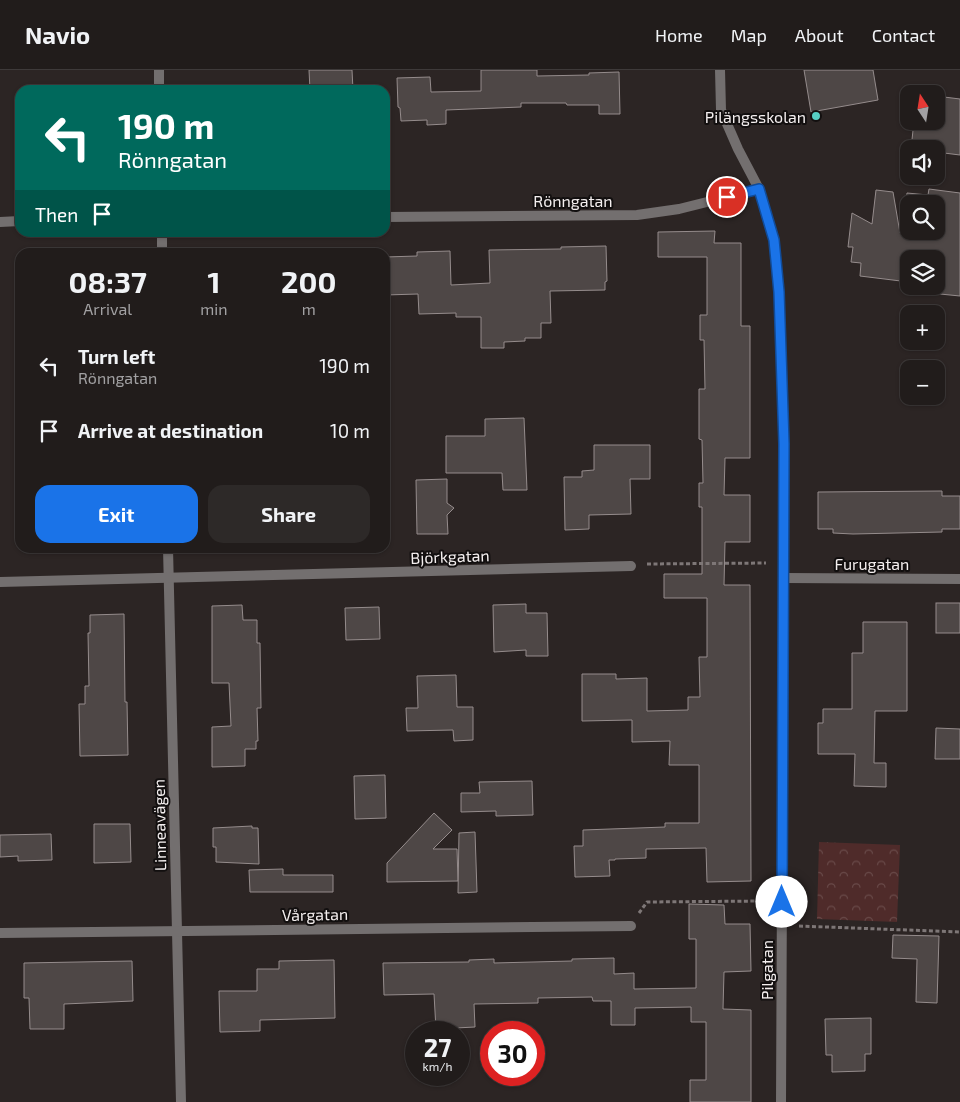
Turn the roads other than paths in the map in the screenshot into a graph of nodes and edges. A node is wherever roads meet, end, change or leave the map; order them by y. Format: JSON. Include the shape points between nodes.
{"nodes":[{"id":1,"x":159,"y":70,"type":"edge"},
{"id":2,"x":720,"y":70,"type":"edge"},
{"id":3,"x":159,"y":85,"type":"edge"},
{"id":4,"x":759,"y":189,"type":"junction"},
{"id":5,"x":390,"y":217,"type":"edge"},
{"id":6,"x":15,"y":221,"type":"edge"},
{"id":7,"x":0,"y":222,"type":"edge"},
{"id":8,"x":168,"y":553,"type":"edge"},
{"id":9,"x":631,"y":566,"type":"road end"},
{"id":10,"x":168,"y":578,"type":"junction"},
{"id":11,"x":784,"y":578,"type":"junction"},
{"id":12,"x":960,"y":579,"type":"edge"},
{"id":13,"x":0,"y":582,"type":"edge"},
{"id":14,"x":631,"y":926,"type":"road end"},
{"id":15,"x":176,"y":931,"type":"junction"},
{"id":16,"x":0,"y":933,"type":"edge"},
{"id":17,"x":181,"y":1102,"type":"edge"},
{"id":18,"x":780,"y":1102,"type":"edge"}],
"edges":[{"from":1,"to":3,"type":"street"},
{"from":2,"to":4,"type":"street","name":"Pilgatan","via":[[721,110]]},
{"from":4,"to":5,"type":"street","name":"Rönngatan","via":[[679,209],[637,215]]},
{"from":4,"to":11,"type":"street","name":"Pilgatan","via":[[774,240],[779,292]]},
{"from":6,"to":7,"type":"street"},
{"from":8,"to":10,"type":"street","name":"Linneavägen"},
{"from":9,"to":10,"type":"street","name":"Björkgatan"},
{"from":10,"to":13,"type":"street","name":"Björkgatan"},
{"from":10,"to":15,"type":"street","name":"Linneavägen"},
{"from":11,"to":12,"type":"street","name":"Furugatan"},
{"from":11,"to":18,"type":"street","name":"Pilgatan"},
{"from":14,"to":15,"type":"street","name":"Vårgatan"},
{"from":15,"to":16,"type":"street","name":"Vårgatan"},
{"from":15,"to":17,"type":"street","name":"Linneavägen"}]}
